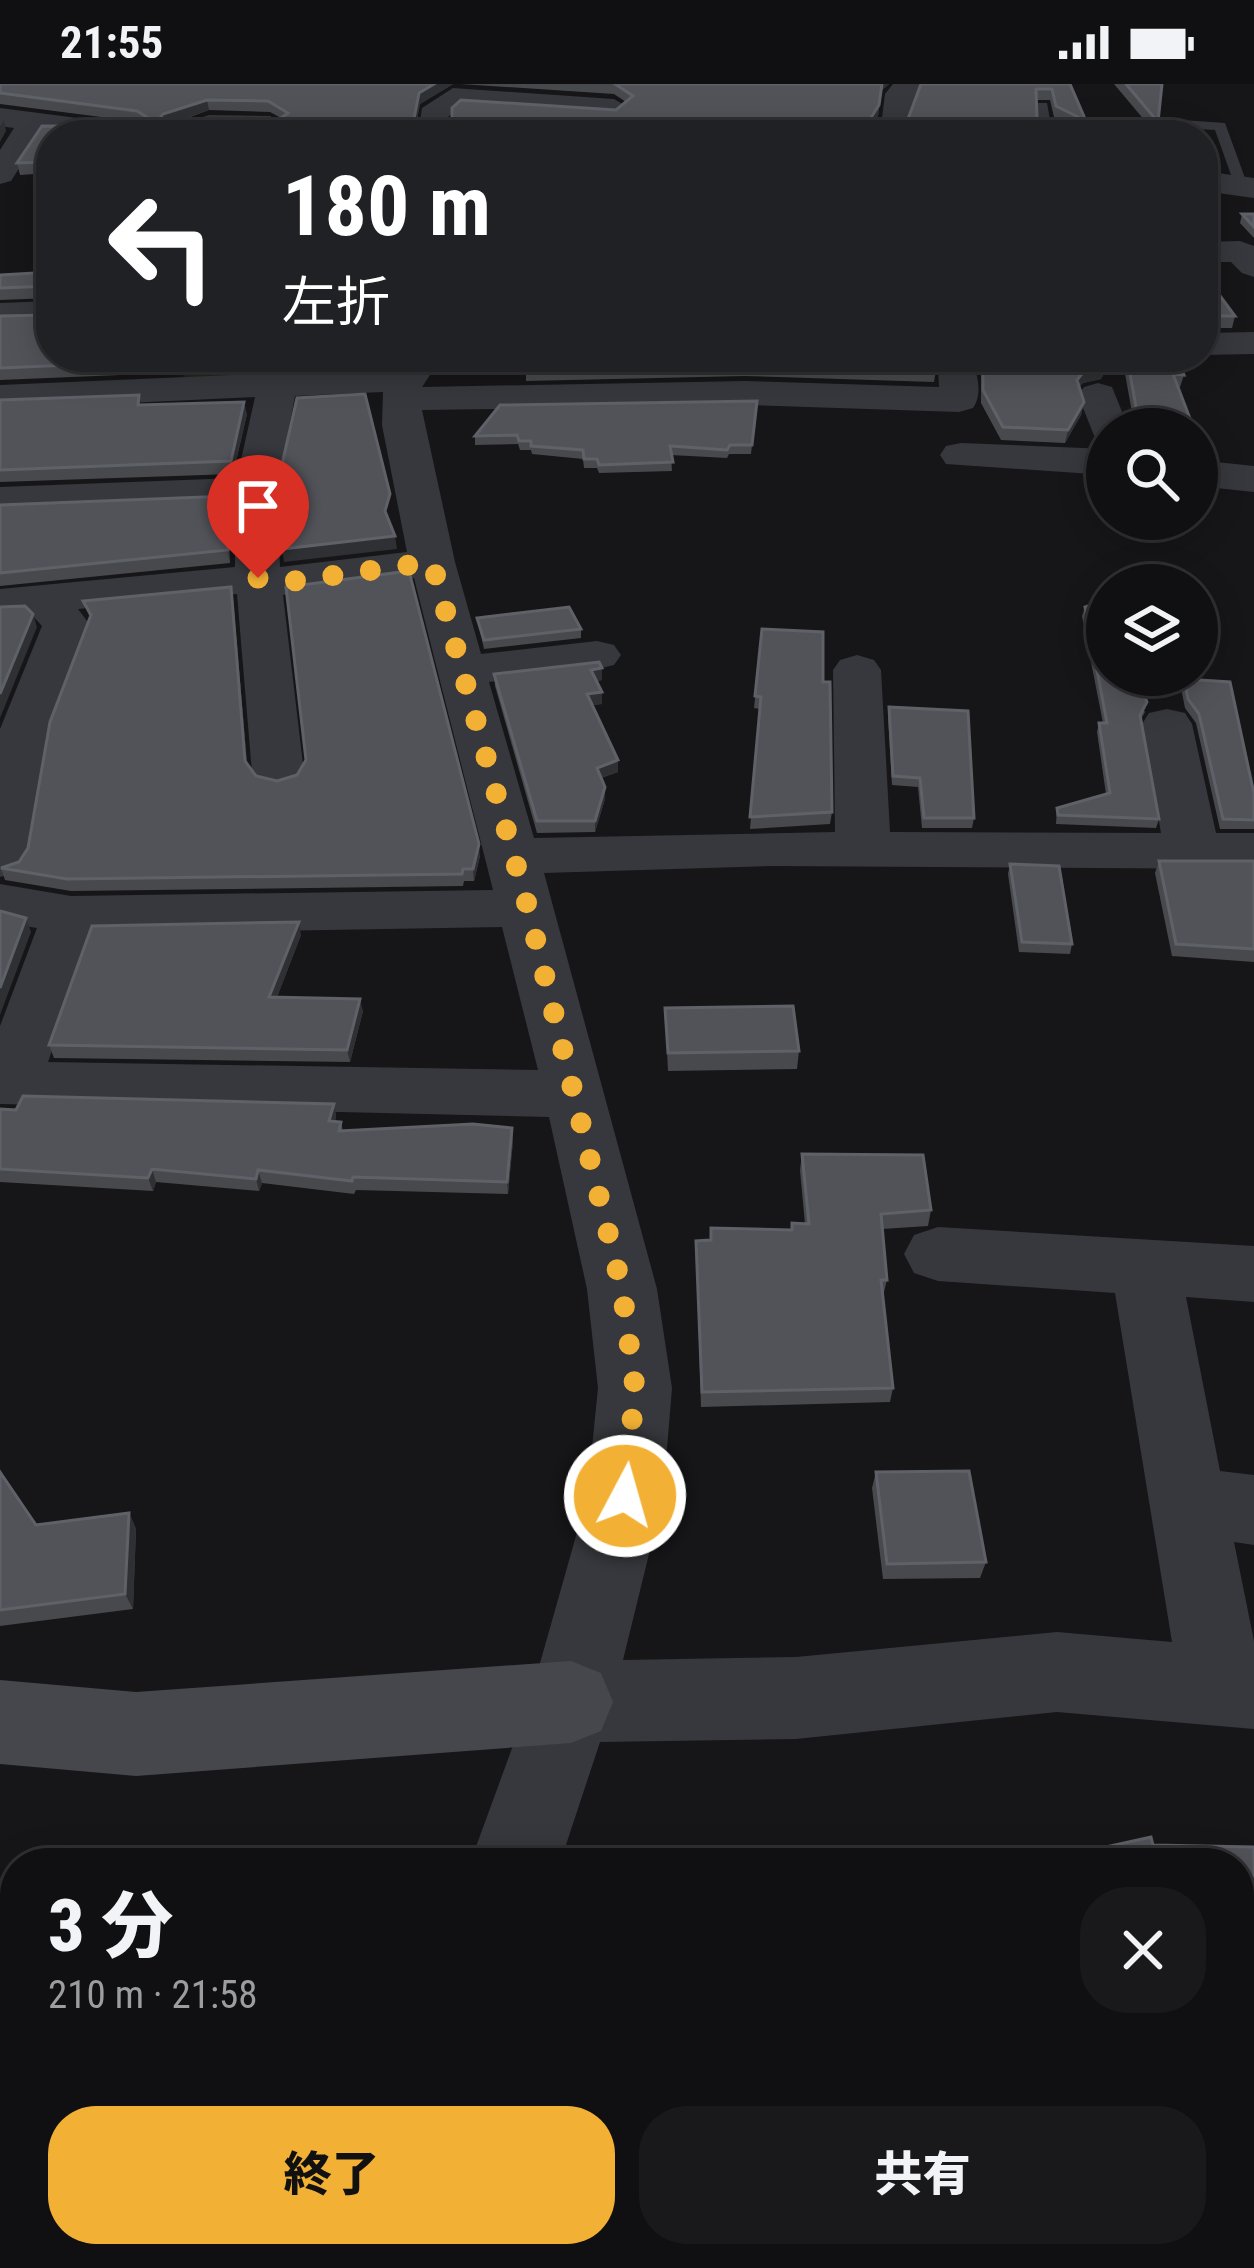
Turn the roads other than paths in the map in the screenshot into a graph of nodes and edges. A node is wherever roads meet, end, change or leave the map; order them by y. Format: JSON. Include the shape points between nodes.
{"nodes":[{"id":1,"x":908,"y":84,"type":"edge"},
{"id":2,"x":1042,"y":106,"type":"edge"},
{"id":3,"x":614,"y":108,"type":"edge"},
{"id":4,"x":0,"y":117,"type":"edge"},
{"id":5,"x":433,"y":120,"type":"edge"},
{"id":6,"x":897,"y":120,"type":"edge"},
{"id":7,"x":1042,"y":120,"type":"edge"},
{"id":8,"x":33,"y":122,"type":"junction"},
{"id":9,"x":36,"y":122,"type":"edge"},
{"id":10,"x":1218,"y":126,"type":"edge"},
{"id":11,"x":0,"y":174,"type":"edge"},
{"id":12,"x":34,"y":182,"type":"edge"},
{"id":13,"x":1218,"y":183,"type":"edge"},
{"id":14,"x":0,"y":185,"type":"edge"},
{"id":15,"x":1249,"y":187,"type":"edge"},
{"id":16,"x":1218,"y":251,"type":"edge"},
{"id":17,"x":1254,"y":266,"type":"edge"},
{"id":18,"x":36,"y":313,"type":"edge"},
{"id":19,"x":0,"y":314,"type":"edge"},
{"id":20,"x":1218,"y":344,"type":"edge"},
{"id":21,"x":1254,"y":344,"type":"edge"},
{"id":22,"x":807,"y":372,"type":"edge"},
{"id":23,"x":957,"y":372,"type":"edge"},
{"id":24,"x":164,"y":374,"type":"edge"},
{"id":25,"x":409,"y":379,"type":"edge"},
{"id":26,"x":277,"y":386,"type":"junction"},
{"id":27,"x":0,"y":397,"type":"edge"},
{"id":28,"x":810,"y":397,"type":"junction"},
{"id":29,"x":959,"y":400,"type":"junction"},
{"id":30,"x":1086,"y":464,"type":"edge"},
{"id":31,"x":1218,"y":475,"type":"edge"},
{"id":32,"x":1254,"y":478,"type":"edge"},
{"id":33,"x":256,"y":490,"type":"junction"},
{"id":34,"x":0,"y":500,"type":"edge"},
{"id":35,"x":432,"y":562,"type":"junction"},
{"id":36,"x":258,"y":578,"type":"junction"},
{"id":37,"x":22,"y":602,"type":"edge"},
{"id":38,"x":597,"y":656,"type":"dead end"},
{"id":39,"x":463,"y":671,"type":"junction"},
{"id":40,"x":871,"y":688,"type":"dead end"},
{"id":41,"x":1167,"y":724,"type":"dead end"},
{"id":42,"x":12,"y":734,"type":"edge"},
{"id":43,"x":260,"y":755,"type":"dead end"},
{"id":44,"x":863,"y":849,"type":"junction"},
{"id":45,"x":1192,"y":850,"type":"junction"},
{"id":46,"x":1254,"y":850,"type":"edge"},
{"id":47,"x":0,"y":859,"type":"edge"},
{"id":48,"x":521,"y":882,"type":"junction"},
{"id":49,"x":0,"y":903,"type":"edge"},
{"id":50,"x":71,"y":915,"type":"junction"},
{"id":51,"x":576,"y":1094,"type":"junction"},
{"id":52,"x":938,"y":1254,"type":"dead end"},
{"id":53,"x":1145,"y":1267,"type":"junction"},
{"id":54,"x":1254,"y":1274,"type":"edge"},
{"id":55,"x":1221,"y":1506,"type":"edge"},
{"id":56,"x":1237,"y":1686,"type":"edge"},
{"id":57,"x":571,"y":1702,"type":"junction"},
{"id":58,"x":0,"y":1722,"type":"edge"},
{"id":59,"x":520,"y":1848,"type":"edge"}],
"edges":[{"from":1,"to":6,"type":"street"},
{"from":2,"to":7,"type":"lane"},
{"from":3,"to":5,"type":"street","via":[[453,98]]},
{"from":4,"to":8,"type":"street"},
{"from":8,"to":9,"type":"street"},
{"from":8,"to":11,"type":"street"},
{"from":10,"to":15,"type":"lane"},
{"from":12,"to":14,"type":"street"},
{"from":13,"to":15,"type":"street"},
{"from":16,"to":17,"type":"street","via":[[1240,251]]},
{"from":18,"to":19,"type":"street"},
{"from":20,"to":21,"type":"street"},
{"from":22,"to":28,"type":"street"},
{"from":23,"to":29,"type":"street"},
{"from":24,"to":26,"type":"street"},
{"from":24,"to":27,"type":"street"},
{"from":25,"to":26,"type":"street"},
{"from":25,"to":28,"type":"street"},
{"from":25,"to":35,"type":"street"},
{"from":26,"to":33,"type":"street"},
{"from":28,"to":29,"type":"street"},
{"from":29,"to":30,"type":"street","via":[[946,423],[969,472]]},
{"from":31,"to":32,"type":"street"},
{"from":33,"to":34,"type":"street"},
{"from":33,"to":36,"type":"street"},
{"from":35,"to":36,"type":"street","via":[[286,582]]},
{"from":35,"to":39,"type":"street"},
{"from":36,"to":37,"type":"street"},
{"from":36,"to":43,"type":"street"},
{"from":37,"to":42,"type":"street","via":[[66,625]]},
{"from":38,"to":39,"type":"street"},
{"from":39,"to":48,"type":"street"},
{"from":40,"to":44,"type":"street"},
{"from":41,"to":45,"type":"street"},
{"from":42,"to":47,"type":"street"},
{"from":44,"to":45,"type":"street"},
{"from":44,"to":48,"type":"street"},
{"from":45,"to":46,"type":"street"},
{"from":48,"to":50,"type":"street"},
{"from":48,"to":51,"type":"street"},
{"from":49,"to":50,"type":"street"},
{"from":50,"to":51,"type":"street","via":[[9,1084]]},
{"from":51,"to":57,"type":"street","via":[[622,1289],[635,1388],[625,1496]]},
{"from":52,"to":53,"type":"street"},
{"from":53,"to":54,"type":"street"},
{"from":53,"to":55,"type":"street"},
{"from":55,"to":56,"type":"street"},
{"from":56,"to":57,"type":"street","via":[[1057,1672],[796,1698]]},
{"from":57,"to":58,"type":"street","via":[[136,1734]]},
{"from":57,"to":59,"type":"street"}]}
